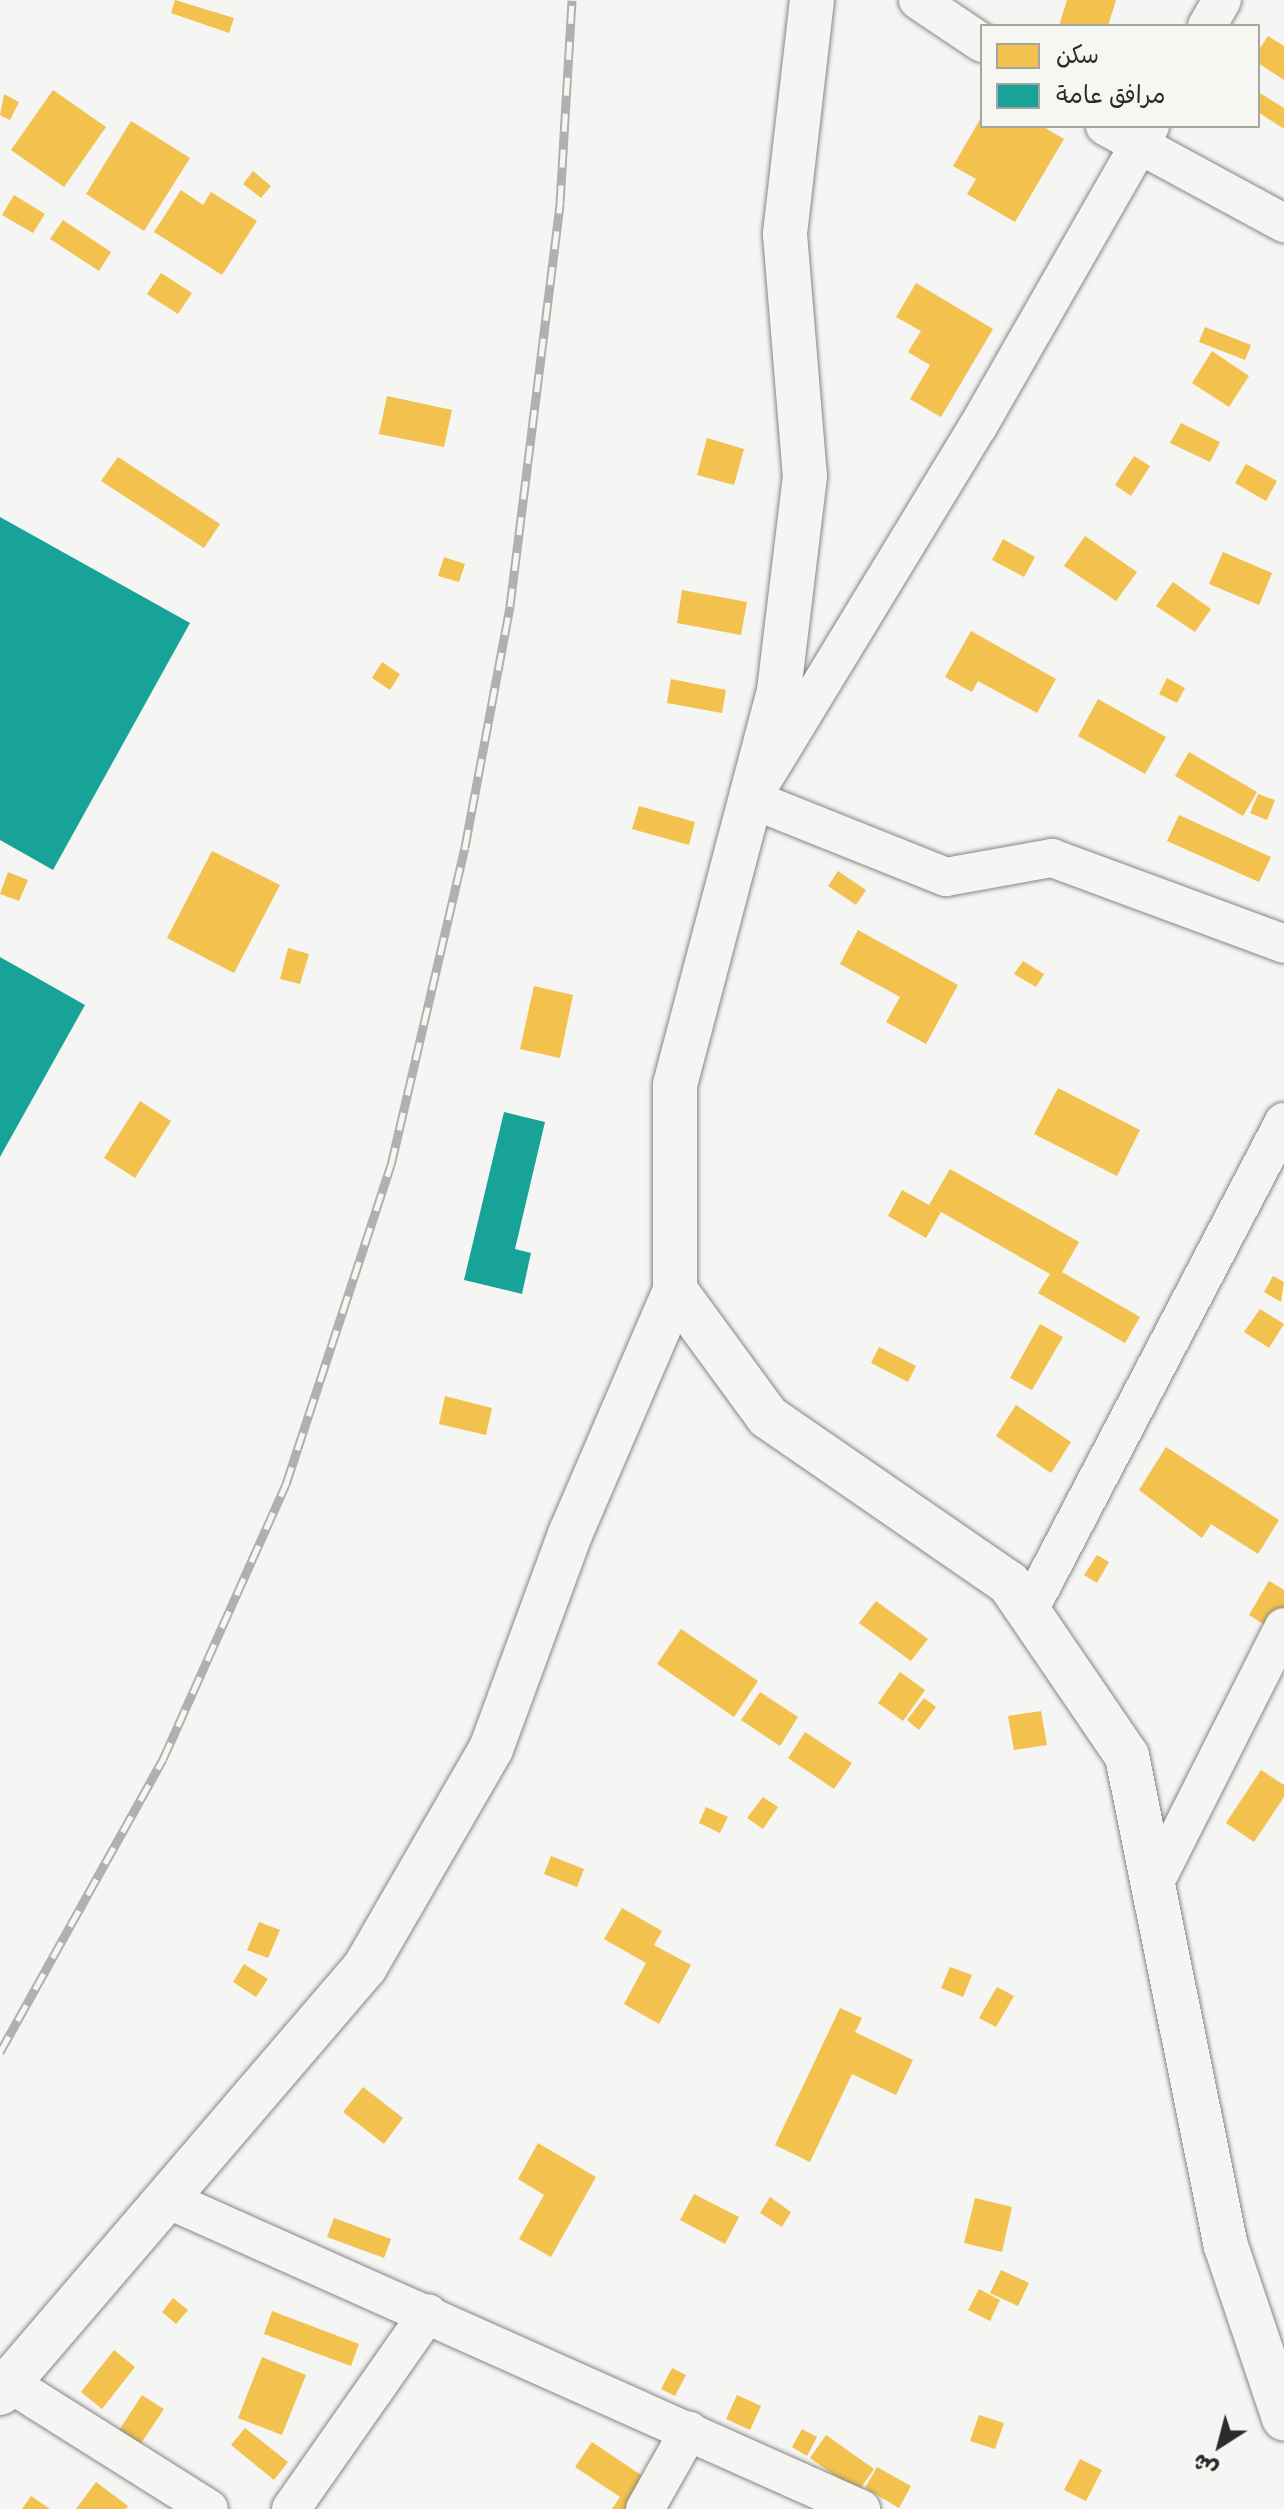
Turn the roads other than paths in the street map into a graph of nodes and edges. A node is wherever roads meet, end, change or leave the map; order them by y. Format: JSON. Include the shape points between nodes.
{"nodes":[{"id":1,"x":812,"y":0,"type":"edge"},
{"id":2,"x":918,"y":0,"type":"edge"},
{"id":3,"x":1222,"y":0,"type":"edge"},
{"id":4,"x":1208,"y":24,"type":"edge"},
{"id":5,"x":980,"y":42,"type":"edge"},
{"id":6,"x":1112,"y":128,"type":"edge"},
{"id":7,"x":1144,"y":137,"type":"edge"},
{"id":8,"x":1284,"y":223,"type":"edge"},
{"id":9,"x":751,"y":799,"type":"junction"},
{"id":10,"x":1284,"y":944,"type":"edge"},
{"id":11,"x":1284,"y":1122,"type":"edge"},
{"id":12,"x":675,"y":1290,"type":"junction"},
{"id":13,"x":1028,"y":1612,"type":"junction"},
{"id":14,"x":1284,"y":1627,"type":"edge"},
{"id":15,"x":1153,"y":1886,"type":"junction"},
{"id":16,"x":169,"y":2200,"type":"junction"},
{"id":17,"x":428,"y":2313,"type":"junction"},
{"id":18,"x":4,"y":2388,"type":"edge"},
{"id":19,"x":1284,"y":2418,"type":"edge"},
{"id":20,"x":689,"y":2431,"type":"junction"},
{"id":21,"x":209,"y":2509,"type":"edge"},
{"id":22,"x":291,"y":2509,"type":"edge"},
{"id":23,"x":645,"y":2509,"type":"edge"},
{"id":24,"x":861,"y":2509,"type":"edge"}],
"edges":[{"from":1,"to":9,"type":"street","via":[[785,234],[805,476],[779,691]]},
{"from":2,"to":5,"type":"street"},
{"from":3,"to":4,"type":"street"},
{"from":6,"to":7,"type":"street"},
{"from":7,"to":8,"type":"street"},
{"from":7,"to":9,"type":"street","via":[[978,426]]},
{"from":9,"to":10,"type":"street","via":[[946,877],[1052,858]]},
{"from":9,"to":12,"type":"street","via":[[675,1085]]},
{"from":11,"to":13,"type":"street"},
{"from":12,"to":13,"type":"street","via":[[768,1417],[1009,1583]]},
{"from":12,"to":16,"type":"street","via":[[571,1532],[491,1749],[365,1967]]},
{"from":13,"to":15,"type":"street","via":[[1127,1756]]},
{"from":14,"to":15,"type":"street"},
{"from":15,"to":19,"type":"street","via":[[1226,2246]]},
{"from":16,"to":17,"type":"street"},
{"from":16,"to":18,"type":"street"},
{"from":17,"to":20,"type":"street"},
{"from":17,"to":22,"type":"street"},
{"from":18,"to":21,"type":"street"},
{"from":20,"to":23,"type":"street"},
{"from":20,"to":24,"type":"street"}]}
